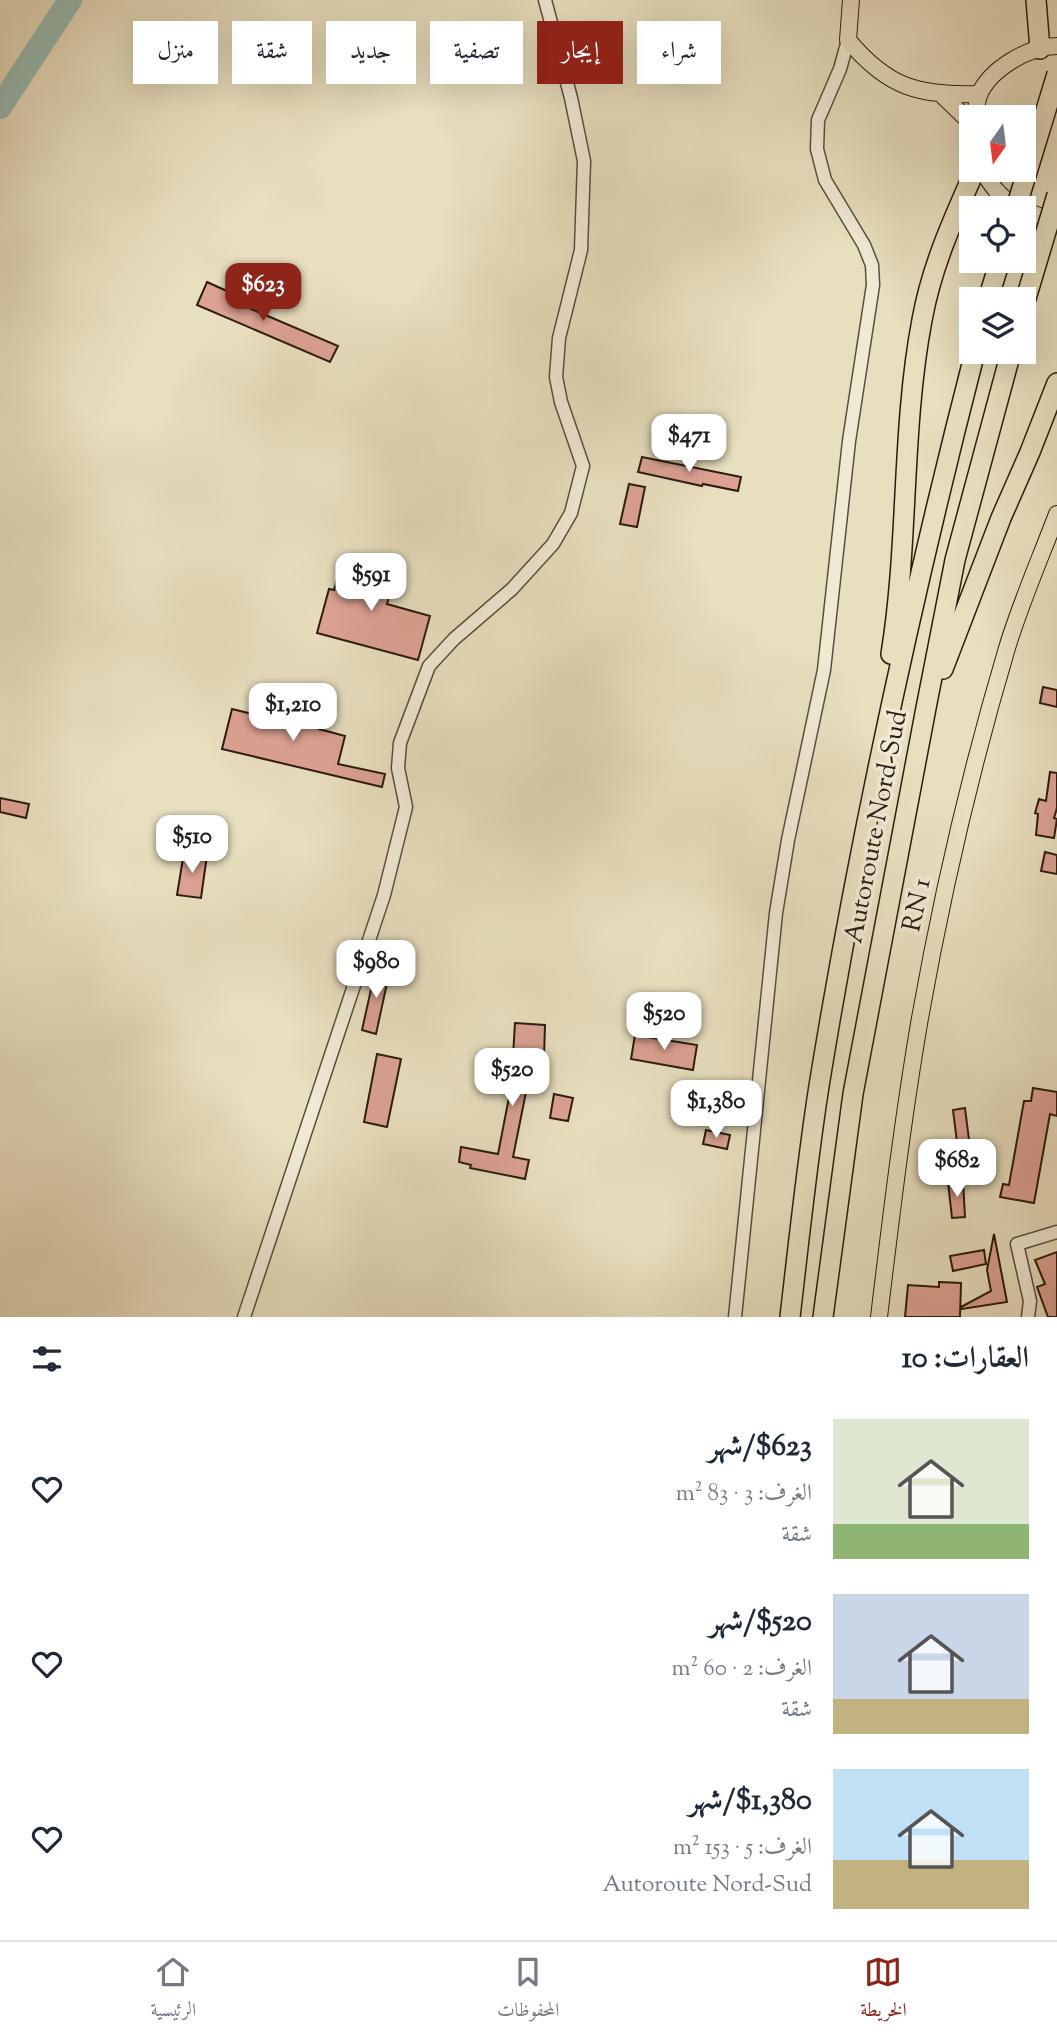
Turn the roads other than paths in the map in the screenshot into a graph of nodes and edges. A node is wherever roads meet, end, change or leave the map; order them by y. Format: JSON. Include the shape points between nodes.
{"nodes":[{"id":1,"x":545,"y":0,"type":"edge"},
{"id":2,"x":851,"y":0,"type":"edge"},
{"id":3,"x":1037,"y":0,"type":"edge"},
{"id":4,"x":848,"y":40,"type":"junction"},
{"id":5,"x":1049,"y":48,"type":"edge"},
{"id":6,"x":1057,"y":74,"type":"edge"},
{"id":7,"x":980,"y":94,"type":"junction"},
{"id":8,"x":942,"y":95,"type":"junction"},
{"id":9,"x":977,"y":105,"type":"edge"},
{"id":10,"x":959,"y":111,"type":"edge"},
{"id":11,"x":969,"y":182,"type":"edge"},
{"id":12,"x":989,"y":182,"type":"edge"},
{"id":13,"x":1057,"y":195,"type":"edge"},
{"id":14,"x":1002,"y":196,"type":"edge"},
{"id":15,"x":1024,"y":196,"type":"edge"},
{"id":16,"x":1036,"y":215,"type":"edge"},
{"id":17,"x":1057,"y":218,"type":"edge"},
{"id":18,"x":1029,"y":287,"type":"edge"},
{"id":19,"x":972,"y":364,"type":"edge"},
{"id":20,"x":1008,"y":364,"type":"edge"},
{"id":21,"x":1057,"y":383,"type":"edge"},
{"id":22,"x":1057,"y":514,"type":"edge"},
{"id":23,"x":1053,"y":537,"type":"edge"},
{"id":24,"x":893,"y":706,"type":"junction"},
{"id":25,"x":926,"y":708,"type":"junction"},
{"id":26,"x":1057,"y":1232,"type":"edge"},
{"id":27,"x":244,"y":1317,"type":"edge"},
{"id":28,"x":735,"y":1317,"type":"edge"},
{"id":29,"x":790,"y":1317,"type":"edge"},
{"id":30,"x":823,"y":1317,"type":"edge"},
{"id":31,"x":878,"y":1317,"type":"edge"},
{"id":32,"x":1028,"y":1317,"type":"edge"}],
"edges":[{"from":1,"to":27,"type":"street","via":[[584,161],[581,250],[559,338],[556,377],[583,466],[571,513],[553,544],[429,666],[400,743],[398,768],[406,807],[384,895]]},
{"from":2,"to":4,"type":"main road"},
{"from":3,"to":5,"type":"highway"},
{"from":4,"to":8,"type":"main road","via":[[883,74],[908,87]]},
{"from":4,"to":28,"type":"street","via":[[818,120],[817,149],[825,180],[864,245],[873,285],[849,441],[824,670],[776,913]]},
{"from":5,"to":7,"type":"main road","via":[[1027,52],[1005,65]]},
{"from":6,"to":15,"type":"highway","bridge":true},
{"from":7,"to":8,"type":"main road"},
{"from":7,"to":9,"type":"main road"},
{"from":8,"to":10,"type":"main road"},
{"from":11,"to":24,"type":"highway","via":[[933,271],[915,363],[890,656]]},
{"from":12,"to":14,"type":"main road"},
{"from":13,"to":18,"type":"highway","bridge":true},
{"from":16,"to":17,"type":"main road"},
{"from":19,"to":24,"type":"highway","name":"Autoroute Nord-Sud","via":[[920,573]]},
{"from":20,"to":25,"type":"highway","name":"Autoroute Nord-Sud","via":[[955,561]]},
{"from":21,"to":25,"type":"highway"},
{"from":22,"to":23,"type":"main road","name":"RN 1"},
{"from":23,"to":31,"type":"main road","name":"RN 1","via":[[1024,596],[1007,649],[940,912],[911,1075]]},
{"from":24,"to":29,"type":"highway","name":"Autoroute Nord-Sud","via":[[819,1085]]},
{"from":25,"to":30,"type":"highway","name":"Autoroute Nord-Sud","via":[[853,1094]]},
{"from":26,"to":32,"type":"street","via":[[1017,1244],[1030,1301]]}]}
